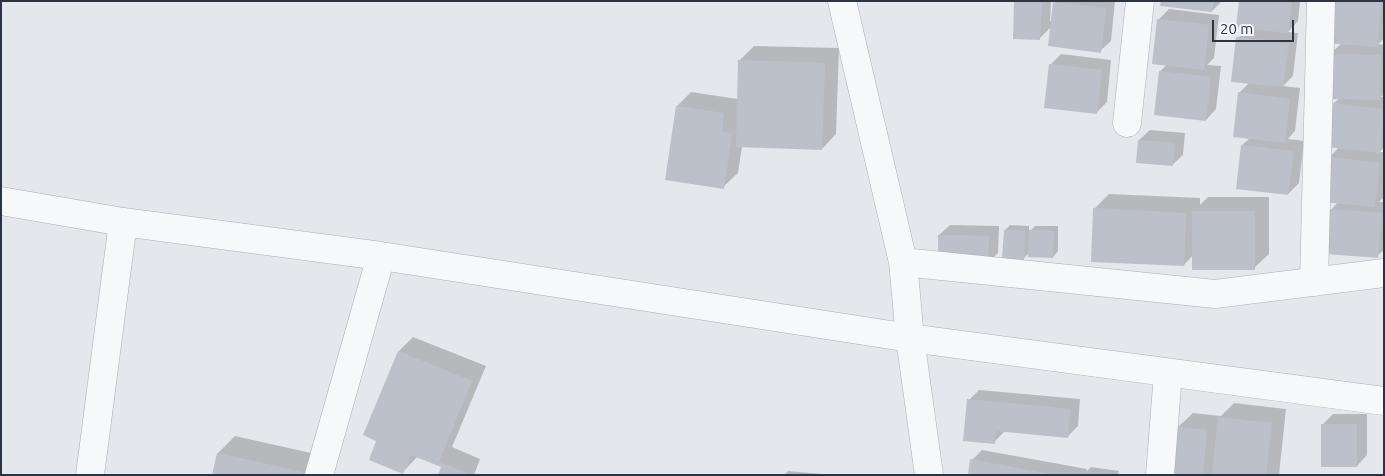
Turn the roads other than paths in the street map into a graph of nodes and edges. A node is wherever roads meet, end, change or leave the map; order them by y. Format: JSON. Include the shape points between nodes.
{"nodes":[{"id":1,"x":842,"y":1,"type":"edge"},
{"id":2,"x":1140,"y":1,"type":"edge"},
{"id":3,"x":1321,"y":1,"type":"edge"},
{"id":4,"x":1127,"y":123,"type":"dead end"},
{"id":5,"x":1,"y":201,"type":"edge"},
{"id":6,"x":124,"y":222,"type":"junction"},
{"id":7,"x":381,"y":256,"type":"junction"},
{"id":8,"x":903,"y":262,"type":"junction"},
{"id":9,"x":1384,"y":273,"type":"edge"},
{"id":10,"x":1314,"y":282,"type":"junction"},
{"id":11,"x":910,"y":338,"type":"junction"},
{"id":12,"x":1168,"y":373,"type":"junction"},
{"id":13,"x":1384,"y":401,"type":"edge"},
{"id":14,"x":90,"y":475,"type":"edge"},
{"id":15,"x":320,"y":475,"type":"edge"},
{"id":16,"x":929,"y":475,"type":"edge"},
{"id":17,"x":1160,"y":475,"type":"edge"}],
"edges":[{"from":1,"to":8,"type":"street"},
{"from":2,"to":4,"type":"street"},
{"from":3,"to":10,"type":"street"},
{"from":5,"to":6,"type":"street"},
{"from":6,"to":7,"type":"street"},
{"from":6,"to":14,"type":"street"},
{"from":7,"to":11,"type":"street"},
{"from":7,"to":15,"type":"street"},
{"from":8,"to":10,"type":"street","via":[[1215,294]]},
{"from":8,"to":11,"type":"street"},
{"from":9,"to":10,"type":"street"},
{"from":11,"to":12,"type":"street"},
{"from":11,"to":16,"type":"street"},
{"from":12,"to":13,"type":"street"},
{"from":12,"to":17,"type":"street"}]}
